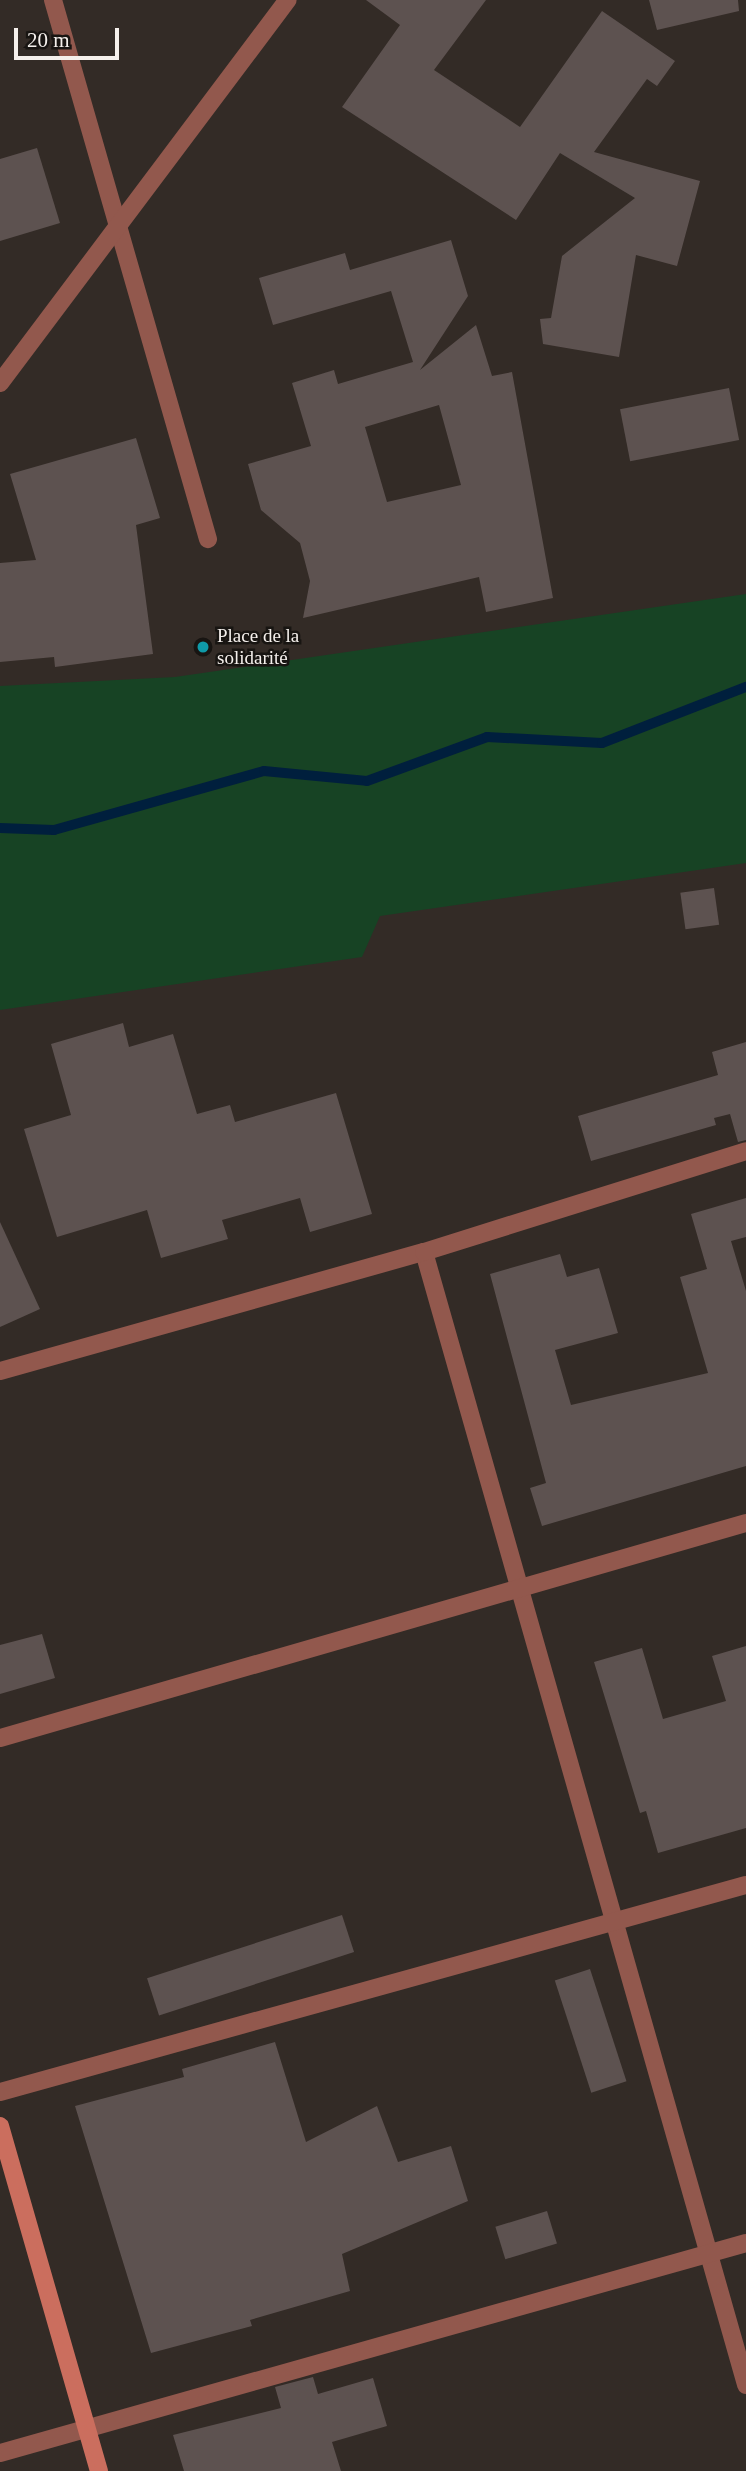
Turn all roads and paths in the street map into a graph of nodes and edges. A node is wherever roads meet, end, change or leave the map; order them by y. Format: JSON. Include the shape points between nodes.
{"nodes":[{"id":1,"x":53,"y":0,"type":"edge"},
{"id":2,"x":288,"y":0,"type":"edge"},
{"id":3,"x":117,"y":225,"type":"junction"},
{"id":4,"x":0,"y":383,"type":"edge"},
{"id":5,"x":208,"y":539,"type":"dead end"},
{"id":6,"x":746,"y":1151,"type":"edge"},
{"id":7,"x":424,"y":1252,"type":"junction"},
{"id":8,"x":0,"y":1371,"type":"edge"},
{"id":9,"x":746,"y":1523,"type":"edge"},
{"id":10,"x":518,"y":1591,"type":"junction"},
{"id":11,"x":0,"y":1738,"type":"edge"},
{"id":12,"x":746,"y":1885,"type":"edge"},
{"id":13,"x":614,"y":1922,"type":"junction"},
{"id":14,"x":0,"y":2092,"type":"edge"},
{"id":15,"x":0,"y":2126,"type":"edge"},
{"id":16,"x":746,"y":2243,"type":"edge"},
{"id":17,"x":706,"y":2255,"type":"junction"},
{"id":18,"x":746,"y":2385,"type":"edge"},
{"id":19,"x":86,"y":2429,"type":"junction"},
{"id":20,"x":0,"y":2453,"type":"edge"},
{"id":21,"x":99,"y":2471,"type":"edge"}],
"edges":[{"from":1,"to":3,"type":"street"},
{"from":2,"to":3,"type":"street"},
{"from":3,"to":4,"type":"street"},
{"from":3,"to":5,"type":"street"},
{"from":6,"to":7,"type":"street"},
{"from":7,"to":8,"type":"street"},
{"from":7,"to":10,"type":"street"},
{"from":9,"to":10,"type":"street"},
{"from":10,"to":11,"type":"street"},
{"from":10,"to":13,"type":"street"},
{"from":12,"to":13,"type":"street"},
{"from":13,"to":14,"type":"street"},
{"from":13,"to":17,"type":"street"},
{"from":15,"to":19,"type":"street"},
{"from":16,"to":17,"type":"street"},
{"from":17,"to":18,"type":"street"},
{"from":17,"to":19,"type":"street"},
{"from":19,"to":20,"type":"street"},
{"from":19,"to":21,"type":"street"}]}
